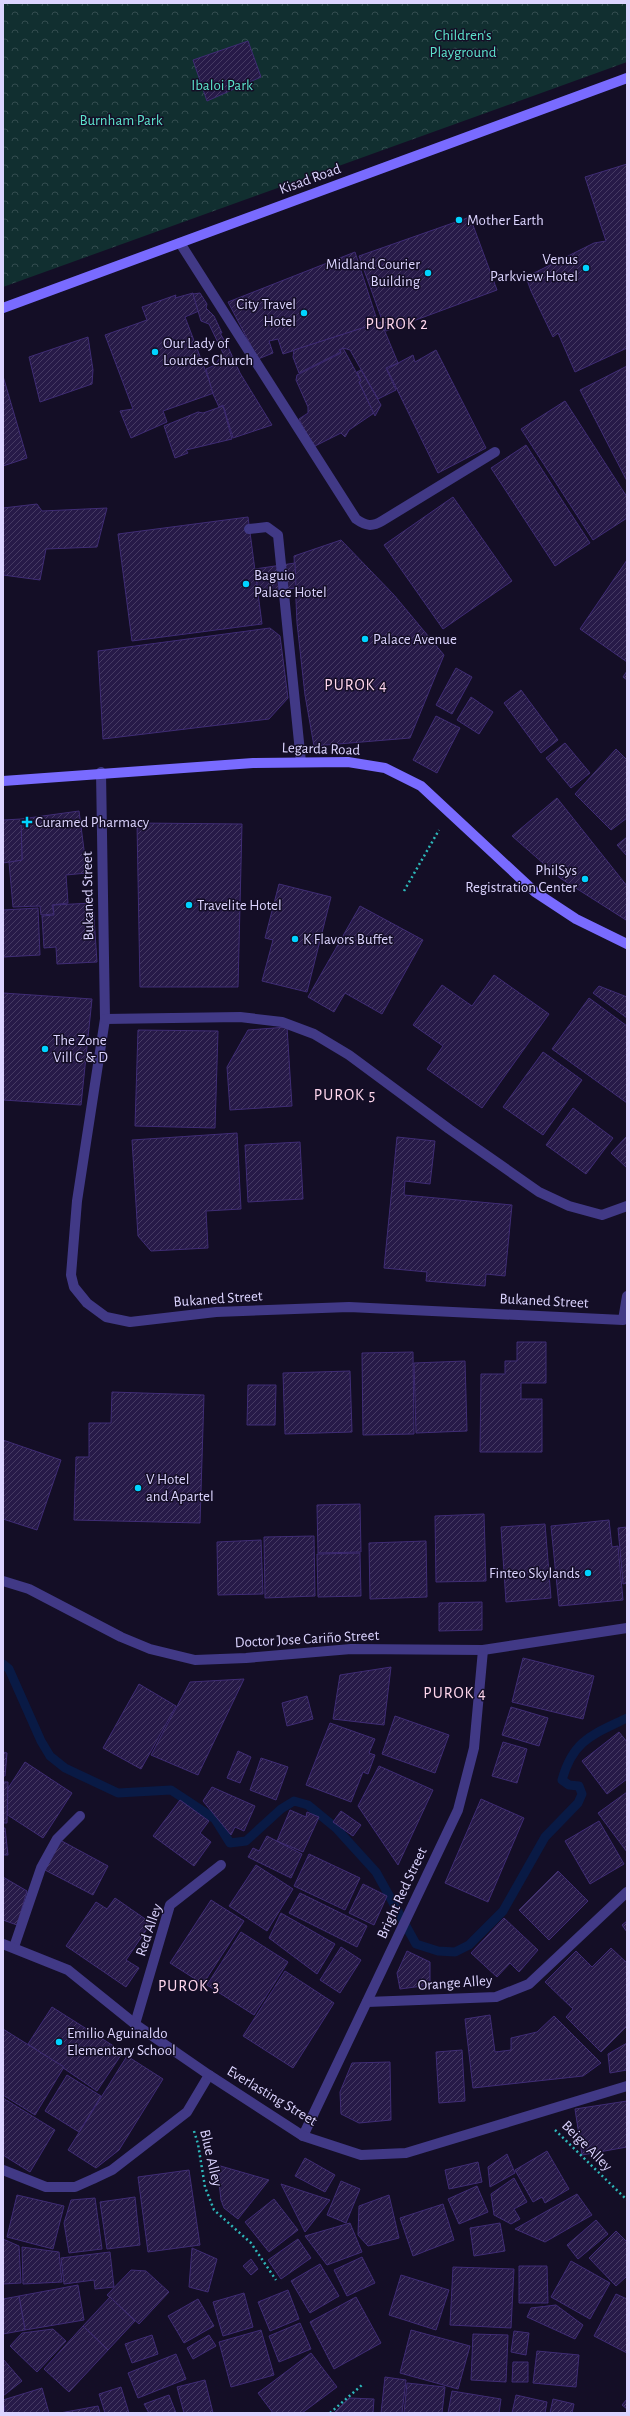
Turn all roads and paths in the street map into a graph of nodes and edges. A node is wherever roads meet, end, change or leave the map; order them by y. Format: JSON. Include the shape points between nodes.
{"nodes":[{"id":1,"x":627,"y":78,"type":"edge"},
{"id":2,"x":180,"y":243,"type":"junction"},
{"id":3,"x":3,"y":308,"type":"edge"},
{"id":4,"x":495,"y":452,"type":"dead end"},
{"id":5,"x":249,"y":529,"type":"dead end"},
{"id":6,"x":301,"y":762,"type":"junction"},
{"id":7,"x":101,"y":772,"type":"junction"},
{"id":8,"x":3,"y":781,"type":"edge"},
{"id":9,"x":439,"y":830,"type":"dead end"},
{"id":10,"x":404,"y":890,"type":"dead end"},
{"id":11,"x":627,"y":944,"type":"edge"},
{"id":12,"x":105,"y":1019,"type":"junction"},
{"id":13,"x":627,"y":1206,"type":"edge"},
{"id":14,"x":627,"y":1296,"type":"edge"},
{"id":15,"x":3,"y":1581,"type":"edge"},
{"id":16,"x":627,"y":1628,"type":"edge"},
{"id":17,"x":483,"y":1650,"type":"junction"},
{"id":18,"x":80,"y":1816,"type":"dead end"},
{"id":19,"x":220,"y":1865,"type":"dead end"},
{"id":20,"x":627,"y":1892,"type":"edge"},
{"id":21,"x":3,"y":1944,"type":"edge"},
{"id":22,"x":14,"y":1947,"type":"junction"},
{"id":23,"x":367,"y":2002,"type":"junction"},
{"id":24,"x":135,"y":2024,"type":"junction"},
{"id":25,"x":210,"y":2075,"type":"junction"},
{"id":26,"x":627,"y":2086,"type":"edge"},
{"id":27,"x":187,"y":2112,"type":"junction"},
{"id":28,"x":553,"y":2129,"type":"dead end"},
{"id":29,"x":303,"y":2136,"type":"junction"},
{"id":30,"x":3,"y":2170,"type":"edge"},
{"id":31,"x":627,"y":2200,"type":"edge"},
{"id":32,"x":276,"y":2280,"type":"dead end"},
{"id":33,"x":362,"y":2385,"type":"dead end"},
{"id":34,"x":330,"y":2413,"type":"edge"}],
"edges":[{"from":1,"to":2,"type":"main road","name":"Kisad Road"},
{"from":2,"to":3,"type":"main road","name":"Kisad Road"},
{"from":2,"to":4,"type":"street","via":[[356,519],[364,524],[375,525]]},
{"from":5,"to":6,"type":"street","via":[[267,527],[278,535]]},
{"from":6,"to":7,"type":"main road","name":"Legarda Road"},
{"from":6,"to":11,"type":"main road","name":"Legarda Road","via":[[348,762],[385,768],[421,786],[535,892],[576,919]]},
{"from":7,"to":8,"type":"main road","name":"Legarda Road"},
{"from":7,"to":12,"type":"street","name":"Bukaned Street"},
{"from":9,"to":10,"type":"path"},
{"from":12,"to":13,"type":"street","via":[[240,1017],[282,1022],[314,1034],[349,1055],[540,1192],[568,1206],[602,1215]]},
{"from":12,"to":14,"type":"street","name":"Bukaned Street","via":[[77,1201],[71,1275],[74,1287],[87,1303],[106,1317],[130,1322],[216,1312],[349,1307],[624,1320]]},
{"from":15,"to":17,"type":"street","name":"Doctor Jose Cariño Street","via":[[29,1589],[150,1649],[195,1660],[351,1649]]},
{"from":16,"to":17,"type":"street","name":"Doctor Jose Cariño Street"},
{"from":17,"to":23,"type":"street","name":"Bright Red Street","via":[[474,1748],[458,1810]]},
{"from":18,"to":22,"type":"street","via":[[57,1839],[41,1868]]},
{"from":19,"to":24,"type":"street","name":"Red Alley","via":[[170,1905]]},
{"from":20,"to":23,"type":"street","name":"Orange Alley","via":[[529,1984],[496,1997]]},
{"from":21,"to":22,"type":"street","name":"Everlasting Street"},
{"from":22,"to":24,"type":"street","name":"Everlasting Street","via":[[68,1970]]},
{"from":23,"to":29,"type":"street","name":"Bright Red Street"},
{"from":24,"to":25,"type":"street","name":"Everlasting Street"},
{"from":25,"to":27,"type":"street"},
{"from":25,"to":29,"type":"street","name":"Everlasting Street"},
{"from":26,"to":29,"type":"street","name":"Everlasting Street","via":[[406,2153],[362,2155]]},
{"from":27,"to":30,"type":"street","via":[[112,2170],[75,2187],[46,2187]]},
{"from":27,"to":32,"type":"path","name":"Blue Alley","via":[[198,2144],[205,2187],[214,2210],[251,2243]]},
{"from":28,"to":31,"type":"path","name":"Beige Alley"},
{"from":33,"to":34,"type":"path"}]}
